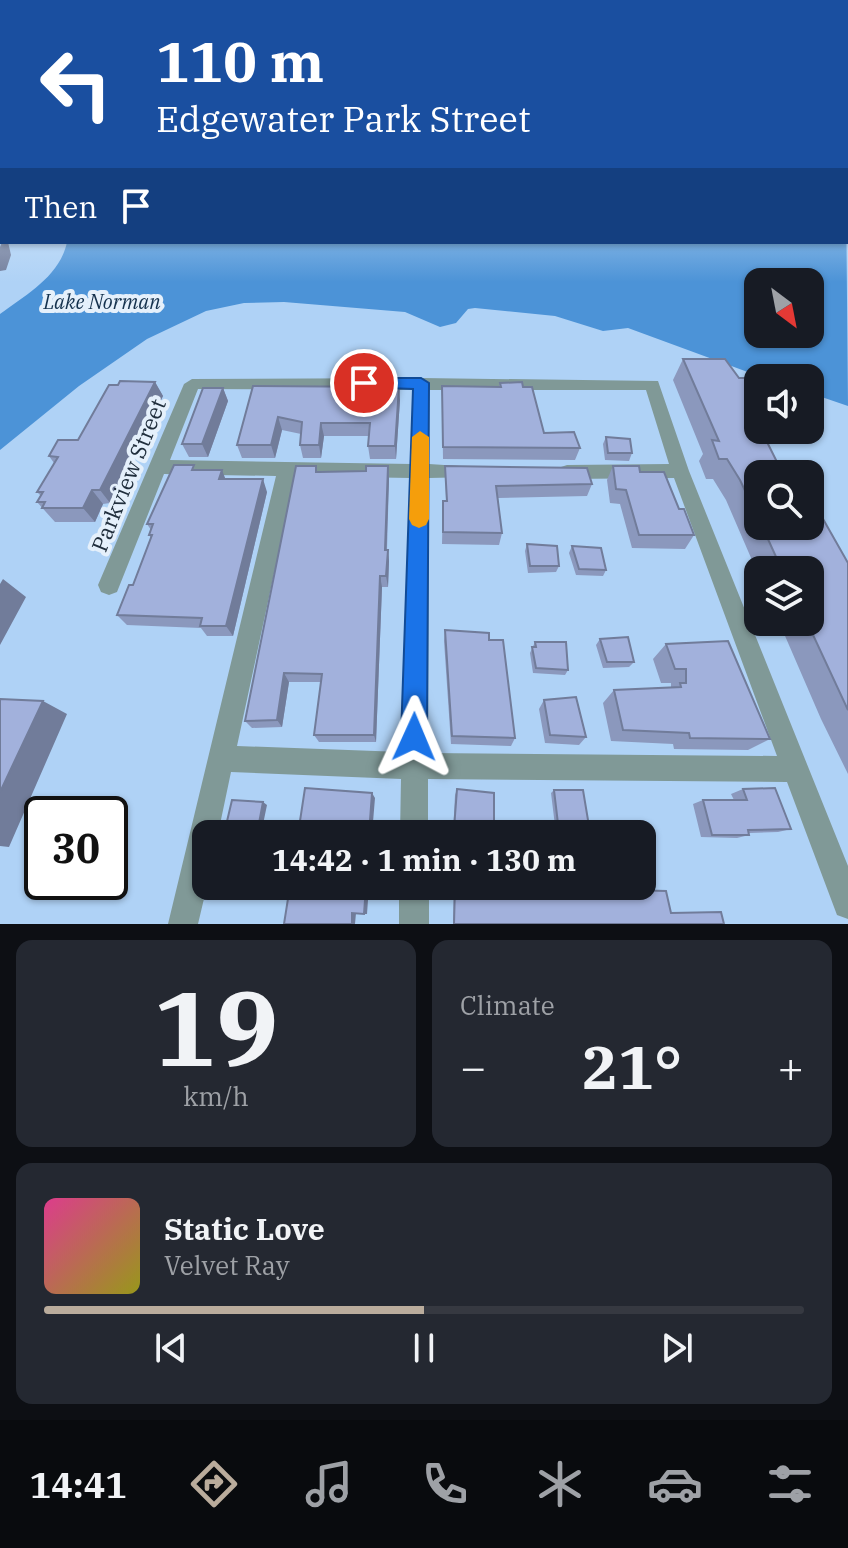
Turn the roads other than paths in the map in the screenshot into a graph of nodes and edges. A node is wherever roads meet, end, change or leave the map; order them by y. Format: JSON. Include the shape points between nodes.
{"nodes":[{"id":1,"x":421,"y":383,"type":"junction"},
{"id":2,"x":156,"y":467,"type":"junction"},
{"id":3,"x":287,"y":470,"type":"junction"},
{"id":4,"x":420,"y":471,"type":"junction"},
{"id":5,"x":680,"y":471,"type":"junction"},
{"id":6,"x":494,"y":472,"type":"edge"},
{"id":7,"x":554,"y":472,"type":"edge"},
{"id":8,"x":109,"y":585,"type":"dead end"},
{"id":9,"x":223,"y":759,"type":"junction"},
{"id":10,"x":414,"y":766,"type":"junction"},
{"id":11,"x":795,"y":769,"type":"junction"},
{"id":12,"x":414,"y":820,"type":"edge"},
{"id":13,"x":414,"y":900,"type":"edge"},
{"id":14,"x":848,"y":904,"type":"edge"},
{"id":15,"x":183,"y":924,"type":"edge"},
{"id":16,"x":414,"y":924,"type":"edge"}],
"edges":[{"from":1,"to":2,"type":"street","name":"Parkview Street","via":[[192,384]]},
{"from":1,"to":4,"type":"street"},
{"from":1,"to":5,"type":"street","via":[[652,385]]},
{"from":2,"to":3,"type":"street"},
{"from":2,"to":8,"type":"street","name":"Parkview Street"},
{"from":3,"to":4,"type":"street"},
{"from":3,"to":9,"type":"street"},
{"from":4,"to":6,"type":"street"},
{"from":4,"to":10,"type":"street"},
{"from":5,"to":7,"type":"street"},
{"from":5,"to":11,"type":"street"},
{"from":9,"to":10,"type":"street"},
{"from":9,"to":15,"type":"street"},
{"from":10,"to":11,"type":"street"},
{"from":10,"to":12,"type":"street"},
{"from":11,"to":14,"type":"street"},
{"from":13,"to":16,"type":"street"}]}
